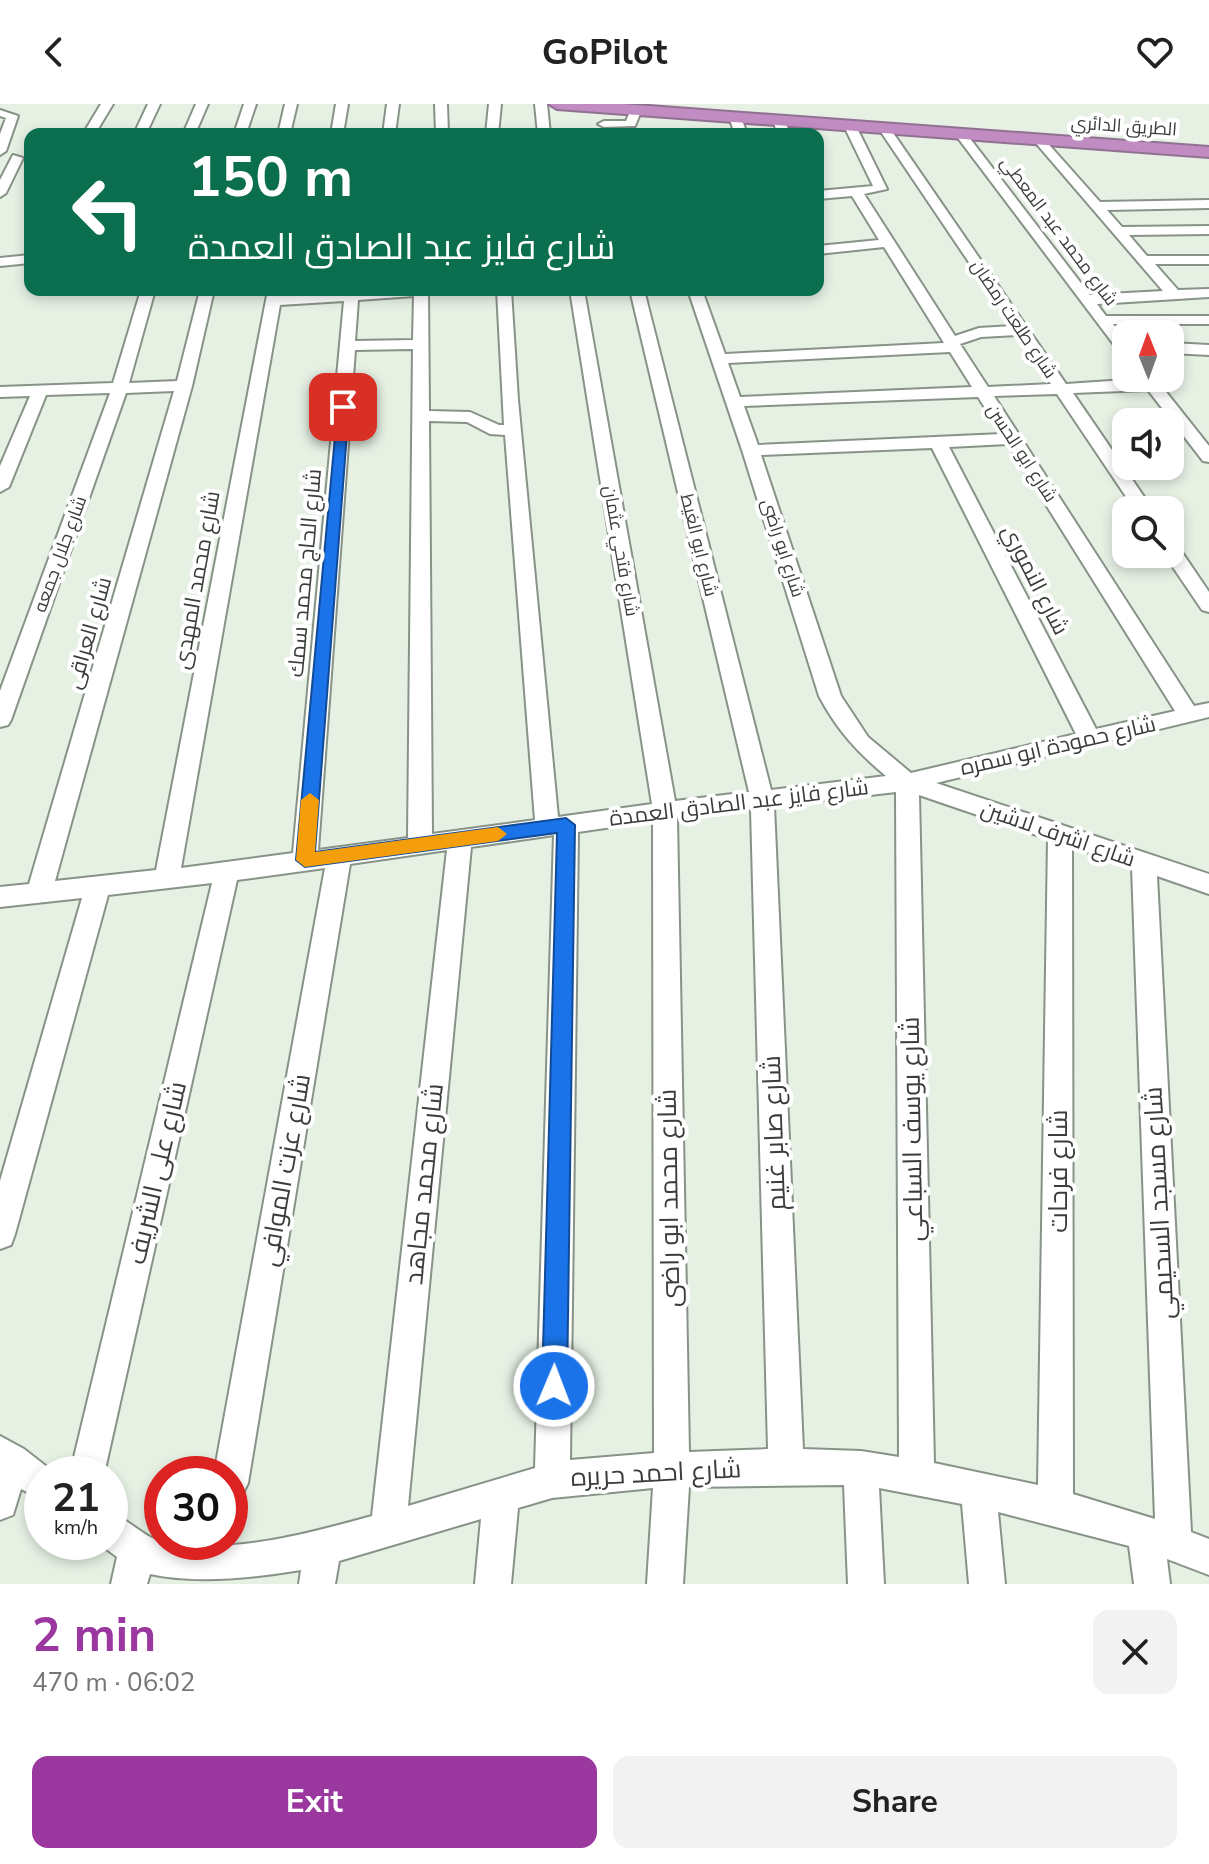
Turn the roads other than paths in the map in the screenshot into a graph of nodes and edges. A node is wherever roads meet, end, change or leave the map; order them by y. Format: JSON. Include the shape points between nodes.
{"nodes":[{"id":1,"x":107,"y":104,"type":"edge"},
{"id":2,"x":154,"y":104,"type":"edge"},
{"id":3,"x":202,"y":104,"type":"edge"},
{"id":4,"x":250,"y":104,"type":"edge"},
{"id":5,"x":291,"y":104,"type":"edge"},
{"id":6,"x":342,"y":104,"type":"edge"},
{"id":7,"x":393,"y":104,"type":"edge"},
{"id":8,"x":441,"y":104,"type":"edge"},
{"id":9,"x":495,"y":104,"type":"edge"},
{"id":10,"x":541,"y":104,"type":"edge"},
{"id":11,"x":557,"y":104,"type":"edge"},
{"id":12,"x":638,"y":106,"type":"edge"},
{"id":13,"x":0,"y":113,"type":"edge"},
{"id":14,"x":735,"y":117,"type":"junction"},
{"id":15,"x":604,"y":124,"type":"dead end"},
{"id":16,"x":850,"y":126,"type":"junction"},
{"id":17,"x":782,"y":127,"type":"edge"},
{"id":18,"x":93,"y":128,"type":"edge"},
{"id":19,"x":143,"y":128,"type":"edge"},
{"id":20,"x":192,"y":128,"type":"edge"},
{"id":21,"x":242,"y":128,"type":"edge"},
{"id":22,"x":285,"y":128,"type":"edge"},
{"id":23,"x":338,"y":128,"type":"edge"},
{"id":24,"x":390,"y":128,"type":"edge"},
{"id":25,"x":442,"y":128,"type":"edge"},
{"id":26,"x":493,"y":128,"type":"edge"},
{"id":27,"x":543,"y":128,"type":"edge"},
{"id":28,"x":739,"y":128,"type":"edge"},
{"id":29,"x":885,"y":129,"type":"junction"},
{"id":30,"x":961,"y":134,"type":"junction"},
{"id":31,"x":1039,"y":140,"type":"junction"},
{"id":32,"x":1209,"y":144,"type":"edge"},
{"id":33,"x":0,"y":151,"type":"edge"},
{"id":34,"x":1209,"y":152,"type":"edge"},
{"id":35,"x":24,"y":156,"type":"edge"},
{"id":36,"x":0,"y":161,"type":"edge"},
{"id":37,"x":855,"y":191,"type":"junction"},
{"id":38,"x":0,"y":193,"type":"edge"},
{"id":39,"x":824,"y":194,"type":"edge"},
{"id":40,"x":1209,"y":204,"type":"edge"},
{"id":41,"x":1096,"y":206,"type":"junction"},
{"id":42,"x":1209,"y":230,"type":"edge"},
{"id":43,"x":1117,"y":231,"type":"junction"},
{"id":44,"x":888,"y":243,"type":"junction"},
{"id":45,"x":824,"y":249,"type":"edge"},
{"id":46,"x":24,"y":258,"type":"edge"},
{"id":47,"x":1142,"y":260,"type":"junction"},
{"id":48,"x":1209,"y":260,"type":"edge"},
{"id":49,"x":0,"y":262,"type":"edge"},
{"id":50,"x":1209,"y":293,"type":"edge"},
{"id":51,"x":1173,"y":294,"type":"junction"},
{"id":52,"x":146,"y":296,"type":"edge"},
{"id":53,"x":206,"y":296,"type":"edge"},
{"id":54,"x":274,"y":296,"type":"edge"},
{"id":55,"x":352,"y":296,"type":"edge"},
{"id":56,"x":421,"y":296,"type":"edge"},
{"id":57,"x":504,"y":296,"type":"edge"},
{"id":58,"x":578,"y":296,"type":"edge"},
{"id":59,"x":638,"y":296,"type":"edge"},
{"id":60,"x":697,"y":296,"type":"edge"},
{"id":61,"x":1087,"y":300,"type":"junction"},
{"id":62,"x":1102,"y":320,"type":"junction"},
{"id":63,"x":1209,"y":320,"type":"edge"},
{"id":64,"x":1022,"y":330,"type":"junction"},
{"id":65,"x":1112,"y":332,"type":"edge"},
{"id":66,"x":421,"y":344,"type":"junction"},
{"id":67,"x":952,"y":345,"type":"junction"},
{"id":68,"x":348,"y":346,"type":"junction"},
{"id":69,"x":1184,"y":349,"type":"edge"},
{"id":70,"x":1209,"y":350,"type":"edge"},
{"id":71,"x":719,"y":359,"type":"junction"},
{"id":72,"x":1112,"y":384,"type":"edge"},
{"id":73,"x":184,"y":386,"type":"junction"},
{"id":74,"x":120,"y":388,"type":"junction"},
{"id":75,"x":1061,"y":388,"type":"junction"},
{"id":76,"x":40,"y":391,"type":"junction"},
{"id":77,"x":983,"y":391,"type":"junction"},
{"id":78,"x":0,"y":392,"type":"edge"},
{"id":79,"x":1159,"y":392,"type":"edge"},
{"id":80,"x":734,"y":402,"type":"junction"},
{"id":81,"x":1171,"y":408,"type":"edge"},
{"id":82,"x":421,"y":416,"type":"junction"},
{"id":83,"x":1184,"y":423,"type":"edge"},
{"id":84,"x":1184,"y":424,"type":"edge"},
{"id":85,"x":1209,"y":425,"type":"edge"},
{"id":86,"x":513,"y":430,"type":"junction"},
{"id":87,"x":1014,"y":439,"type":"junction"},
{"id":88,"x":938,"y":442,"type":"junction"},
{"id":89,"x":751,"y":450,"type":"junction"},
{"id":90,"x":1209,"y":457,"type":"edge"},
{"id":91,"x":0,"y":487,"type":"edge"},
{"id":92,"x":1134,"y":496,"type":"edge"},
{"id":93,"x":1183,"y":568,"type":"edge"},
{"id":94,"x":1209,"y":606,"type":"edge"},
{"id":95,"x":1199,"y":713,"type":"edge"},
{"id":96,"x":0,"y":720,"type":"edge"},
{"id":97,"x":1090,"y":739,"type":"junction"},
{"id":98,"x":907,"y":782,"type":"junction"},
{"id":99,"x":762,"y":800,"type":"junction"},
{"id":100,"x":665,"y":811,"type":"junction"},
{"id":101,"x":557,"y":826,"type":"junction"},
{"id":102,"x":1060,"y":836,"type":"junction"},
{"id":103,"x":460,"y":839,"type":"junction"},
{"id":104,"x":420,"y":845,"type":"junction"},
{"id":105,"x":339,"y":856,"type":"junction"},
{"id":106,"x":305,"y":860,"type":"junction"},
{"id":107,"x":1144,"y":863,"type":"junction"},
{"id":108,"x":227,"y":872,"type":"junction"},
{"id":109,"x":167,"y":879,"type":"junction"},
{"id":110,"x":1209,"y":884,"type":"edge"},
{"id":111,"x":98,"y":886,"type":"junction"},
{"id":112,"x":39,"y":893,"type":"junction"},
{"id":113,"x":0,"y":897,"type":"edge"},
{"id":114,"x":0,"y":1234,"type":"edge"},
{"id":115,"x":91,"y":1456,"type":"edge"},
{"id":116,"x":235,"y":1456,"type":"edge"},
{"id":117,"x":6,"y":1457,"type":"edge"},
{"id":118,"x":786,"y":1466,"type":"junction"},
{"id":119,"x":861,"y":1468,"type":"junction"},
{"id":120,"x":24,"y":1470,"type":"edge"},
{"id":121,"x":672,"y":1471,"type":"junction"},
{"id":122,"x":917,"y":1477,"type":"junction"},
{"id":123,"x":552,"y":1480,"type":"junction"},
{"id":124,"x":978,"y":1490,"type":"junction"},
{"id":125,"x":501,"y":1494,"type":"junction"},
{"id":126,"x":0,"y":1502,"type":"edge"},
{"id":127,"x":1055,"y":1507,"type":"junction"},
{"id":128,"x":388,"y":1530,"type":"junction"},
{"id":129,"x":1160,"y":1538,"type":"junction"},
{"id":130,"x":248,"y":1557,"type":"edge"},
{"id":131,"x":1209,"y":1557,"type":"edge"},
{"id":132,"x":126,"y":1560,"type":"edge"},
{"id":133,"x":320,"y":1567,"type":"edge"},
{"id":134,"x":129,"y":1584,"type":"edge"},
{"id":135,"x":493,"y":1584,"type":"edge"},
{"id":136,"x":665,"y":1584,"type":"edge"},
{"id":137,"x":866,"y":1584,"type":"edge"},
{"id":138,"x":987,"y":1584,"type":"edge"},
{"id":139,"x":1152,"y":1584,"type":"edge"}],
"edges":[{"from":1,"to":18,"type":"street"},
{"from":2,"to":19,"type":"street"},
{"from":3,"to":20,"type":"street"},
{"from":4,"to":21,"type":"street"},
{"from":5,"to":22,"type":"street"},
{"from":6,"to":23,"type":"street"},
{"from":7,"to":24,"type":"street"},
{"from":8,"to":25,"type":"street"},
{"from":9,"to":26,"type":"street"},
{"from":10,"to":27,"type":"street"},
{"from":11,"to":12,"type":"highway","name":"الطريق الدائري"},
{"from":12,"to":14,"type":"highway","name":"الطريق الدائري"},
{"from":12,"to":15,"type":"street","via":[[631,124]]},
{"from":12,"to":32,"type":"highway","name":"الطريق الدائري"},
{"from":13,"to":33,"type":"street","via":[[12,116]]},
{"from":14,"to":17,"type":"highway","name":"الطريق الدائري"},
{"from":14,"to":28,"type":"street"},
{"from":16,"to":17,"type":"highway","name":"الطريق الدائري"},
{"from":16,"to":29,"type":"highway","name":"الطريق الدائري"},
{"from":16,"to":37,"type":"street","via":[[881,189]]},
{"from":29,"to":30,"type":"highway","name":"الطريق الدائري"},
{"from":29,"to":64,"type":"street","name":"شارع طلعت رمضان"},
{"from":30,"to":31,"type":"highway","name":"الطريق الدائري"},
{"from":30,"to":61,"type":"street","name":"شارع محمد عبد المعطي"},
{"from":31,"to":34,"type":"highway","name":"الطريق الدائري"},
{"from":31,"to":41,"type":"street"},
{"from":35,"to":36,"type":"street"},
{"from":35,"to":38,"type":"street"},
{"from":37,"to":39,"type":"street"},
{"from":37,"to":44,"type":"street","name":"شارع ابو الحسن"},
{"from":40,"to":41,"type":"street"},
{"from":41,"to":43,"type":"street"},
{"from":42,"to":43,"type":"street"},
{"from":43,"to":47,"type":"street"},
{"from":44,"to":45,"type":"street"},
{"from":44,"to":67,"type":"street","name":"شارع ابو الحسن"},
{"from":46,"to":49,"type":"street"},
{"from":47,"to":48,"type":"street"},
{"from":47,"to":51,"type":"street"},
{"from":50,"to":51,"type":"street"},
{"from":51,"to":61,"type":"street"},
{"from":52,"to":74,"type":"street","name":"شارع جلال جمعه"},
{"from":53,"to":73,"type":"street","name":"شارع العراقى"},
{"from":54,"to":109,"type":"street","name":"شارع محمد المهدى"},
{"from":55,"to":68,"type":"street","name":"شارع الحاج محمد سمك"},
{"from":56,"to":66,"type":"street"},
{"from":57,"to":86,"type":"street"},
{"from":58,"to":100,"type":"street","name":"شارع فتحي عثمان"},
{"from":59,"to":99,"type":"street","name":"شارع ابو الغيط"},
{"from":60,"to":71,"type":"street","name":"شارع ابو راضى"},
{"from":61,"to":62,"type":"street","name":"شارع محمد عبد المعطي"},
{"from":62,"to":63,"type":"street"},
{"from":62,"to":65,"type":"street","name":"شارع محمد عبد المعطي"},
{"from":64,"to":67,"type":"street","via":[[979,333]]},
{"from":64,"to":75,"type":"street","name":"شارع طلعت رمضان"},
{"from":66,"to":68,"type":"street"},
{"from":66,"to":82,"type":"street"},
{"from":67,"to":71,"type":"street"},
{"from":67,"to":77,"type":"street","name":"شارع ابو الحسن"},
{"from":68,"to":106,"type":"street","name":"شارع الحاج محمد سمك"},
{"from":69,"to":70,"type":"street"},
{"from":71,"to":80,"type":"street","name":"شارع ابو راضى"},
{"from":72,"to":75,"type":"street"},
{"from":73,"to":74,"type":"street"},
{"from":73,"to":112,"type":"street","name":"شارع العراقى"},
{"from":74,"to":76,"type":"street"},
{"from":74,"to":96,"type":"street","name":"شارع جلال جمعه"},
{"from":75,"to":77,"type":"street"},
{"from":75,"to":92,"type":"street","name":"شارع طلعت رمضان"},
{"from":76,"to":78,"type":"street"},
{"from":76,"to":91,"type":"street"},
{"from":77,"to":80,"type":"street"},
{"from":77,"to":87,"type":"street","name":"شارع ابو الحسن"},
{"from":79,"to":81,"type":"street"},
{"from":80,"to":89,"type":"street","name":"شارع ابو راضى"},
{"from":82,"to":86,"type":"street","via":[[470,417],[496,430]]},
{"from":82,"to":104,"type":"street"},
{"from":83,"to":85,"type":"street"},
{"from":84,"to":90,"type":"street"},
{"from":86,"to":101,"type":"street"},
{"from":87,"to":88,"type":"street"},
{"from":87,"to":95,"type":"street","name":"شارع ابو الحسن"},
{"from":88,"to":89,"type":"street"},
{"from":88,"to":97,"type":"street","name":"شارع النموري"},
{"from":89,"to":98,"type":"street","name":"شارع ابو راضى","via":[[830,696],[860,742]]},
{"from":93,"to":94,"type":"street"},
{"from":95,"to":97,"type":"street","name":"شارع حمودة ابو سمره"},
{"from":97,"to":98,"type":"street","name":"شارع حمودة ابو سمره"},
{"from":98,"to":99,"type":"street","name":"شارع فايز عبد الصادق العمدة"},
{"from":98,"to":102,"type":"street","name":"شارع اشرف لاشين"},
{"from":98,"to":122,"type":"street","name":"شارع يوسف السباعي"},
{"from":99,"to":100,"type":"street","name":"شارع فايز عبد الصادق العمدة"},
{"from":99,"to":118,"type":"street","name":"شارع صابر غنيم"},
{"from":100,"to":101,"type":"street","name":"شارع فايز عبد الصادق العمدة"},
{"from":100,"to":121,"type":"street","name":"شارع محمد ابو راضى"},
{"from":101,"to":103,"type":"street","name":"شارع فايز عبد الصادق العمدة"},
{"from":101,"to":123,"type":"street"},
{"from":102,"to":107,"type":"street","name":"شارع اشرف لاشين"},
{"from":102,"to":127,"type":"street","name":"شارع فرحات"},
{"from":103,"to":104,"type":"street","name":"شارع فايز عبد الصادق العمدة"},
{"from":103,"to":128,"type":"street","name":"شارع محمد مجاهد"},
{"from":104,"to":105,"type":"street","name":"شارع فايز عبد الصادق العمدة"},
{"from":105,"to":106,"type":"street","name":"شارع فايز عبد الصادق العمدة"},
{"from":105,"to":116,"type":"street","name":"شارع عزت الموافي"},
{"from":106,"to":108,"type":"street","name":"شارع فايز عبد الصادق العمدة"},
{"from":107,"to":110,"type":"street","name":"شارع اشرف لاشين"},
{"from":107,"to":129,"type":"street","name":"شارع مسجد السحيمي"},
{"from":108,"to":109,"type":"street","name":"شارع فايز عبد الصادق العمدة"},
{"from":108,"to":115,"type":"street","name":"شارع على الشريف"},
{"from":109,"to":111,"type":"street","name":"شارع فايز عبد الصادق العمدة"},
{"from":111,"to":112,"type":"street","name":"شارع فايز عبد الصادق العمدة"},
{"from":111,"to":114,"type":"street"},
{"from":112,"to":113,"type":"street","name":"شارع فايز عبد الصادق العمدة"},
{"from":117,"to":120,"type":"street"},
{"from":117,"to":126,"type":"street"},
{"from":118,"to":119,"type":"street","name":"شارع احمد حريره"},
{"from":118,"to":121,"type":"street","name":"شارع احمد حريره"},
{"from":119,"to":122,"type":"street","name":"شارع احمد حريره"},
{"from":119,"to":137,"type":"street"},
{"from":121,"to":123,"type":"street","name":"شارع احمد حريره"},
{"from":121,"to":136,"type":"street","name":"شارع محمد ابو راضى"},
{"from":122,"to":124,"type":"street","name":"شارع احمد حريره"},
{"from":123,"to":125,"type":"street","name":"شارع احمد حريره"},
{"from":124,"to":127,"type":"street","name":"شارع احمد حريره"},
{"from":124,"to":138,"type":"street"},
{"from":125,"to":128,"type":"street","name":"شارع احمد حريره"},
{"from":125,"to":135,"type":"street"},
{"from":127,"to":129,"type":"street","name":"شارع احمد حريره"},
{"from":128,"to":133,"type":"street","name":"شارع احمد حريره"},
{"from":129,"to":131,"type":"street","name":"شارع احمد حريره"},
{"from":129,"to":139,"type":"street","name":"شارع مسجد السحيمي"},
{"from":130,"to":133,"type":"street","name":"شارع احمد حريره"},
{"from":132,"to":134,"type":"street"}]}
